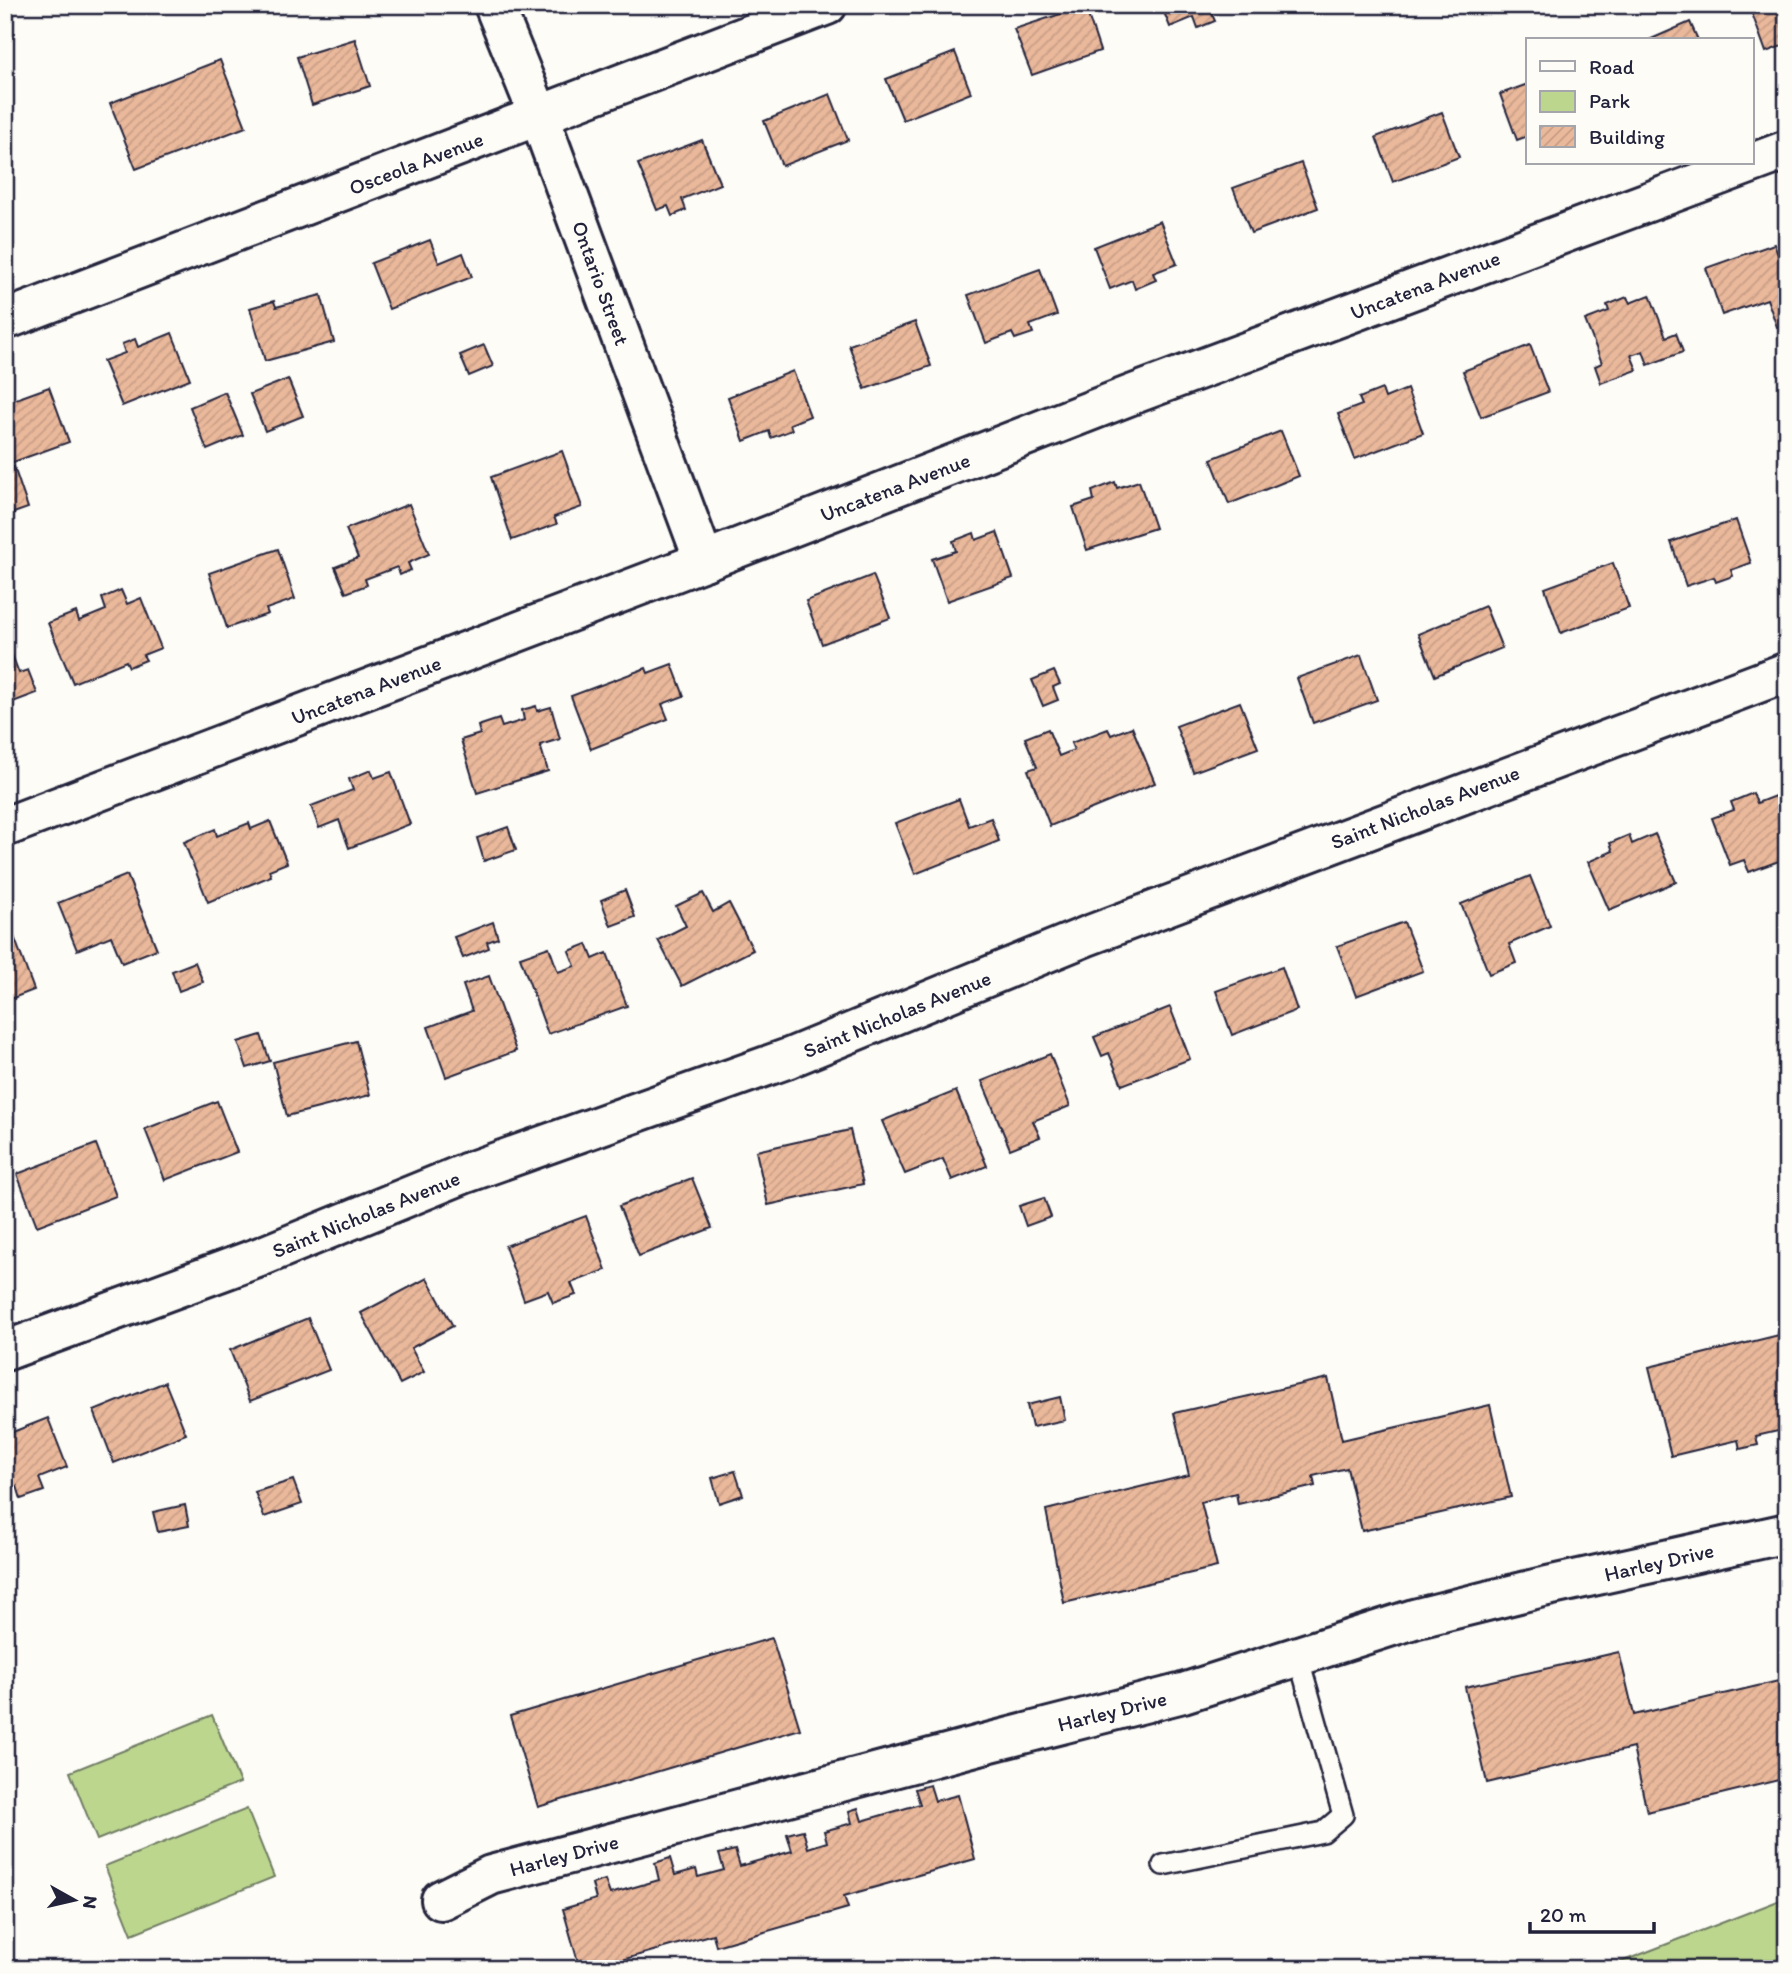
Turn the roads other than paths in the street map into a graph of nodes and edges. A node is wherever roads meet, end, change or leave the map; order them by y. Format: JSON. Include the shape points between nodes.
{"nodes":[{"id":1,"x":494,"y":5,"type":"edge"},
{"id":2,"x":827,"y":5,"type":"edge"},
{"id":3,"x":539,"y":116,"type":"junction"},
{"id":4,"x":1787,"y":150,"type":"edge"},
{"id":5,"x":1754,"y":162,"type":"edge"},
{"id":6,"x":1750,"y":164,"type":"edge"},
{"id":7,"x":5,"y":320,"type":"edge"},
{"id":8,"x":704,"y":561,"type":"junction"},
{"id":9,"x":1787,"y":672,"type":"edge"},
{"id":10,"x":5,"y":827,"type":"edge"},
{"id":11,"x":5,"y":1350,"type":"edge"},
{"id":12,"x":1787,"y":1533,"type":"edge"},
{"id":13,"x":1298,"y":1656,"type":"junction"},
{"id":14,"x":1163,"y":1865,"type":"dead end"},
{"id":15,"x":441,"y":1900,"type":"dead end"}],
"edges":[{"from":1,"to":3,"type":"street","name":"Ontario Street"},
{"from":2,"to":3,"type":"street","name":"Osceola Avenue"},
{"from":3,"to":7,"type":"street","name":"Osceola Avenue"},
{"from":3,"to":8,"type":"street","name":"Ontario Street"},
{"from":4,"to":5,"type":"street","name":"Uncatena Avenue"},
{"from":6,"to":8,"type":"street","name":"Uncatena Avenue","via":[[1131,395]]},
{"from":8,"to":10,"type":"street","name":"Uncatena Avenue"},
{"from":9,"to":11,"type":"street","name":"Saint Nicholas Avenue","via":[[1087,936],[789,1058],[466,1173],[260,1257]]},
{"from":12,"to":13,"type":"street","name":"Harley Drive","via":[[1414,1619]]},
{"from":13,"to":14,"type":"lane","via":[[1343,1815],[1323,1832]]},
{"from":13,"to":15,"type":"street","name":"Harley Drive","via":[[1183,1693],[491,1875]]}]}
